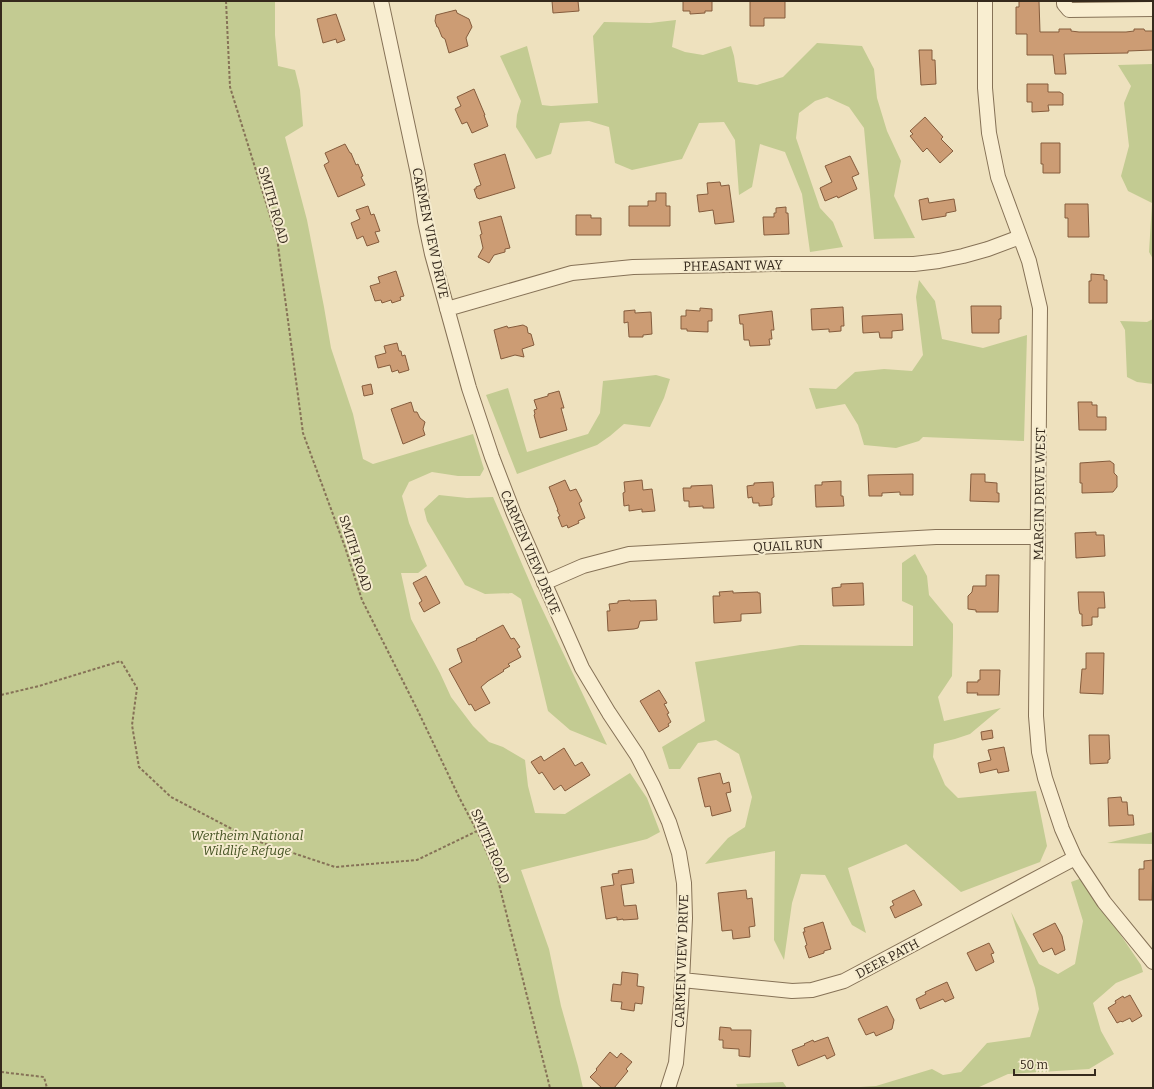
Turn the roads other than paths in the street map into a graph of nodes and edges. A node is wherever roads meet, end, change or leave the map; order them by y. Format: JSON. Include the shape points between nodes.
{"nodes":[{"id":1,"x":381,"y":1,"type":"edge"},
{"id":2,"x":985,"y":1,"type":"edge"},
{"id":3,"x":1064,"y":1,"type":"edge"},
{"id":4,"x":1153,"y":9,"type":"edge"},
{"id":5,"x":1020,"y":237,"type":"junction"},
{"id":6,"x":447,"y":309,"type":"junction"},
{"id":7,"x":1038,"y":536,"type":"junction"},
{"id":8,"x":544,"y":584,"type":"junction"},
{"id":9,"x":1075,"y":858,"type":"junction"},
{"id":10,"x":1153,"y":962,"type":"edge"},
{"id":11,"x":682,"y":980,"type":"junction"},
{"id":12,"x":668,"y":1088,"type":"edge"}],
"edges":[{"from":1,"to":6,"type":"street","name":"CARMEN VIEW DRIVE","via":[[418,174],[432,254]]},
{"from":2,"to":5,"type":"street","name":"MARGIN DRIVE WEST","via":[[985,88],[989,133],[998,177]]},
{"from":3,"to":4,"type":"street","via":[[1069,10]]},
{"from":5,"to":6,"type":"street","name":"PHEASANT WAY","via":[[963,256],[914,264],[772,264],[632,267],[586,271]]},
{"from":5,"to":7,"type":"street","name":"MARGIN DRIVE WEST","via":[[1029,261],[1040,308]]},
{"from":6,"to":8,"type":"street","name":"CARMEN VIEW DRIVE","via":[[492,457]]},
{"from":7,"to":8,"type":"street","name":"QUAIL RUN","via":[[936,537],[629,554],[583,566]]},
{"from":7,"to":9,"type":"street","name":"MARGIN DRIVE WEST","via":[[1036,716],[1039,752],[1062,829]]},
{"from":8,"to":11,"type":"street","name":"CARMEN VIEW DRIVE","via":[[582,668],[637,755],[669,822],[679,853],[684,883]]},
{"from":9,"to":10,"type":"street","name":"MARGIN DRIVE WEST","via":[[1104,902]]},
{"from":9,"to":11,"type":"street","name":"DEER PATH","via":[[844,981],[828,986],[792,991]]},
{"from":11,"to":12,"type":"street","name":"CARMEN VIEW DRIVE","via":[[676,1063]]}]}
